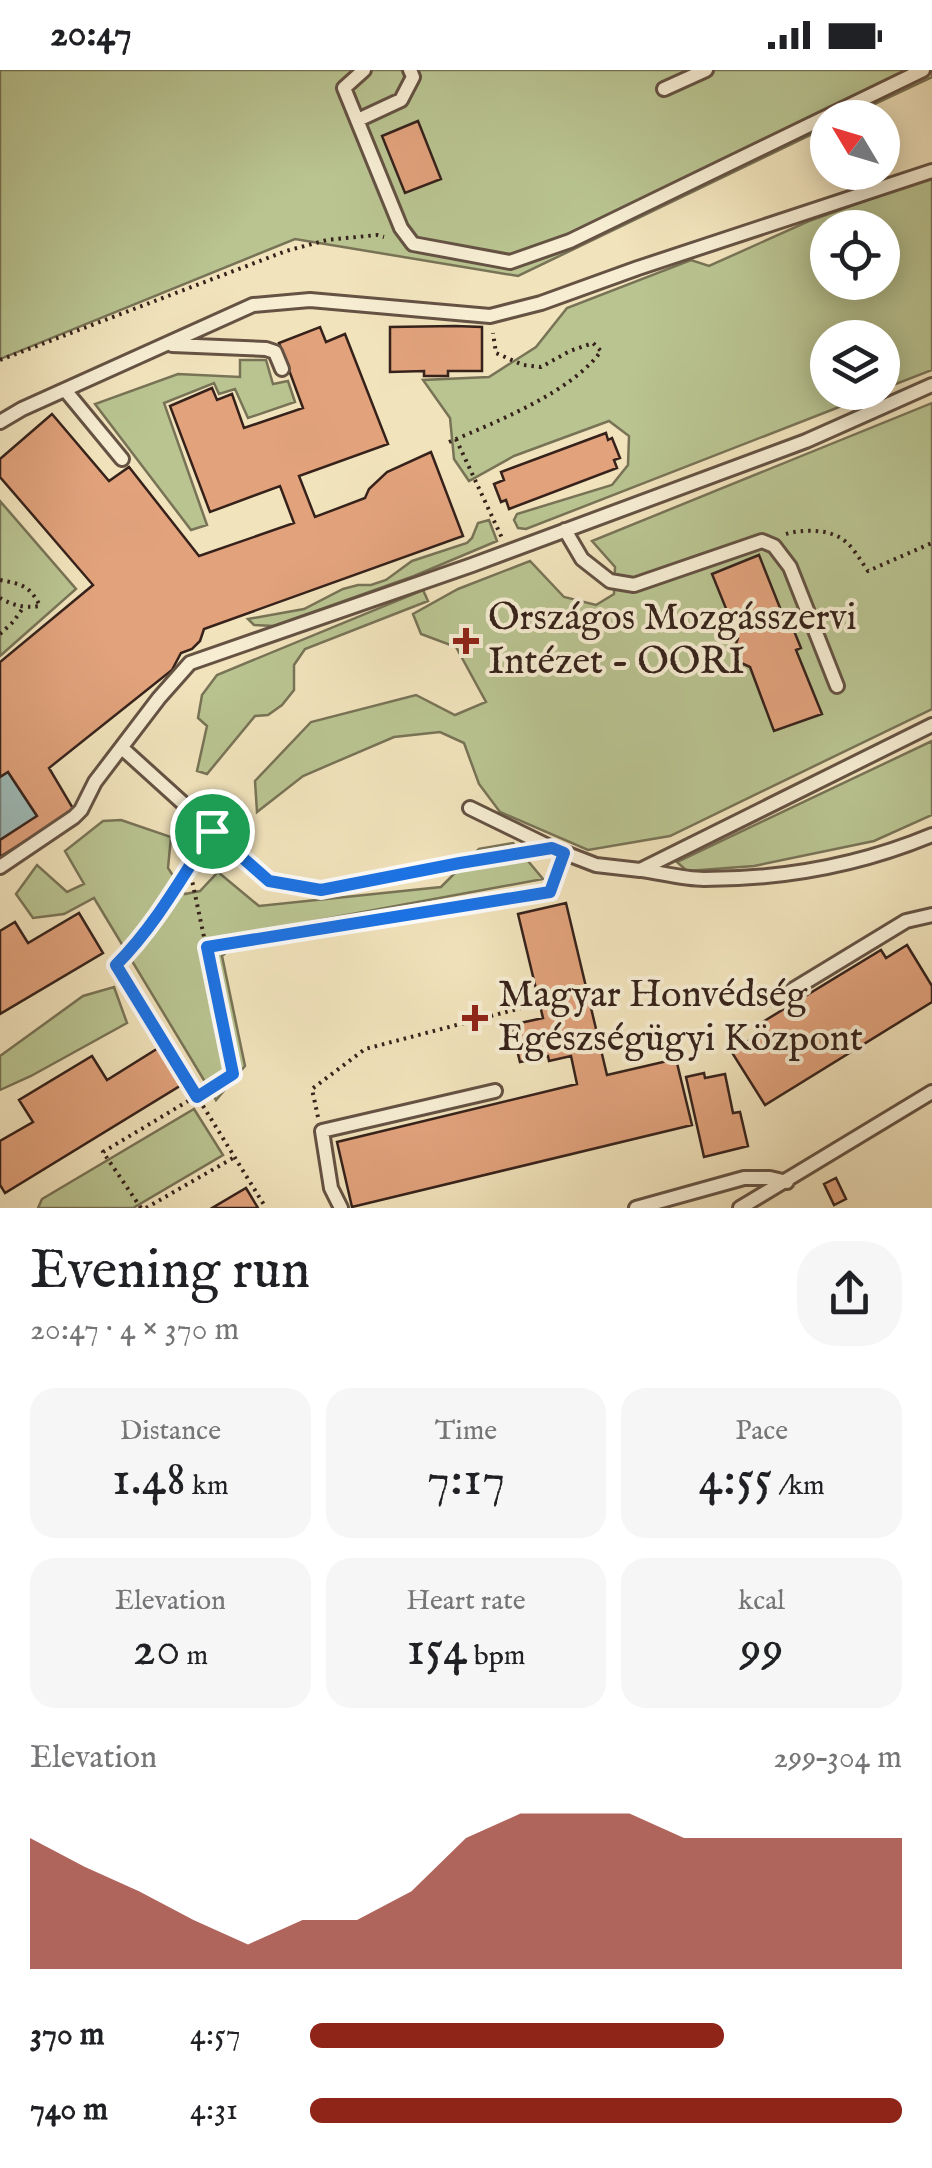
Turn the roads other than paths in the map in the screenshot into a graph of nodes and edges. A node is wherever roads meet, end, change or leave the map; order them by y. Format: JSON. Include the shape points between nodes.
{"nodes":[{"id":1,"x":364,"y":70,"type":"edge"},
{"id":2,"x":410,"y":70,"type":"edge"},
{"id":3,"x":706,"y":70,"type":"edge"},
{"id":4,"x":923,"y":70,"type":"edge"},
{"id":5,"x":664,"y":89,"type":"dead end"},
{"id":6,"x":358,"y":120,"type":"junction"},
{"id":7,"x":932,"y":171,"type":"edge"},
{"id":8,"x":170,"y":344,"type":"junction"},
{"id":9,"x":282,"y":369,"type":"dead end"},
{"id":10,"x":932,"y":385,"type":"edge"},
{"id":11,"x":65,"y":390,"type":"junction"},
{"id":12,"x":0,"y":422,"type":"edge"},
{"id":13,"x":122,"y":458,"type":"dead end"},
{"id":14,"x":565,"y":530,"type":"junction"},
{"id":15,"x":837,"y":686,"type":"dead end"},
{"id":16,"x":932,"y":724,"type":"edge"},
{"id":17,"x":122,"y":748,"type":"junction"},
{"id":18,"x":470,"y":808,"type":"dead end"},
{"id":19,"x":932,"y":835,"type":"edge"},
{"id":20,"x":558,"y":851,"type":"junction"},
{"id":21,"x":17,"y":856,"type":"junction"},
{"id":22,"x":0,"y":866,"type":"edge"},
{"id":23,"x":640,"y":870,"type":"junction"},
{"id":24,"x":0,"y":878,"type":"edge"},
{"id":25,"x":932,"y":915,"type":"edge"},
{"id":26,"x":776,"y":1000,"type":"dead end"},
{"id":27,"x":495,"y":1091,"type":"dead end"},
{"id":28,"x":932,"y":1092,"type":"edge"},
{"id":29,"x":787,"y":1182,"type":"junction"},
{"id":30,"x":341,"y":1208,"type":"edge"},
{"id":31,"x":636,"y":1208,"type":"edge"},
{"id":32,"x":740,"y":1208,"type":"edge"}],
"edges":[{"from":1,"to":6,"type":"lane","via":[[344,88]]},
{"from":2,"to":6,"type":"lane","via":[[413,78],[401,100]]},
{"from":3,"to":5,"type":"lane"},
{"from":4,"to":6,"type":"lane","via":[[570,240],[510,262],[412,244]]},
{"from":7,"to":8,"type":"lane","via":[[490,316],[310,300],[254,305]]},
{"from":8,"to":9,"type":"lane","via":[[266,349],[275,352]]},
{"from":8,"to":11,"type":"lane"},
{"from":10,"to":14,"type":"lane"},
{"from":11,"to":12,"type":"lane"},
{"from":11,"to":13,"type":"lane"},
{"from":14,"to":15,"type":"lane","via":[[582,559],[610,581],[634,585],[762,541],[774,546],[790,567]]},
{"from":14,"to":17,"type":"lane","via":[[190,662]]},
{"from":16,"to":23,"type":"lane"},
{"from":17,"to":20,"type":"lane","via":[[200,810],[212,831],[235,841],[269,881],[321,890]]},
{"from":17,"to":21,"type":"lane","via":[[81,810]]},
{"from":18,"to":20,"type":"lane"},
{"from":19,"to":23,"type":"lane","via":[[806,872],[701,880]]},
{"from":20,"to":23,"type":"lane","via":[[596,865]]},
{"from":21,"to":22,"type":"lane"},
{"from":21,"to":24,"type":"lane"},
{"from":25,"to":26,"type":"lane","via":[[906,921]]},
{"from":27,"to":30,"type":"lane","via":[[322,1131]]},
{"from":28,"to":29,"type":"lane"},
{"from":29,"to":31,"type":"lane","via":[[744,1178]]},
{"from":29,"to":32,"type":"lane"}]}
